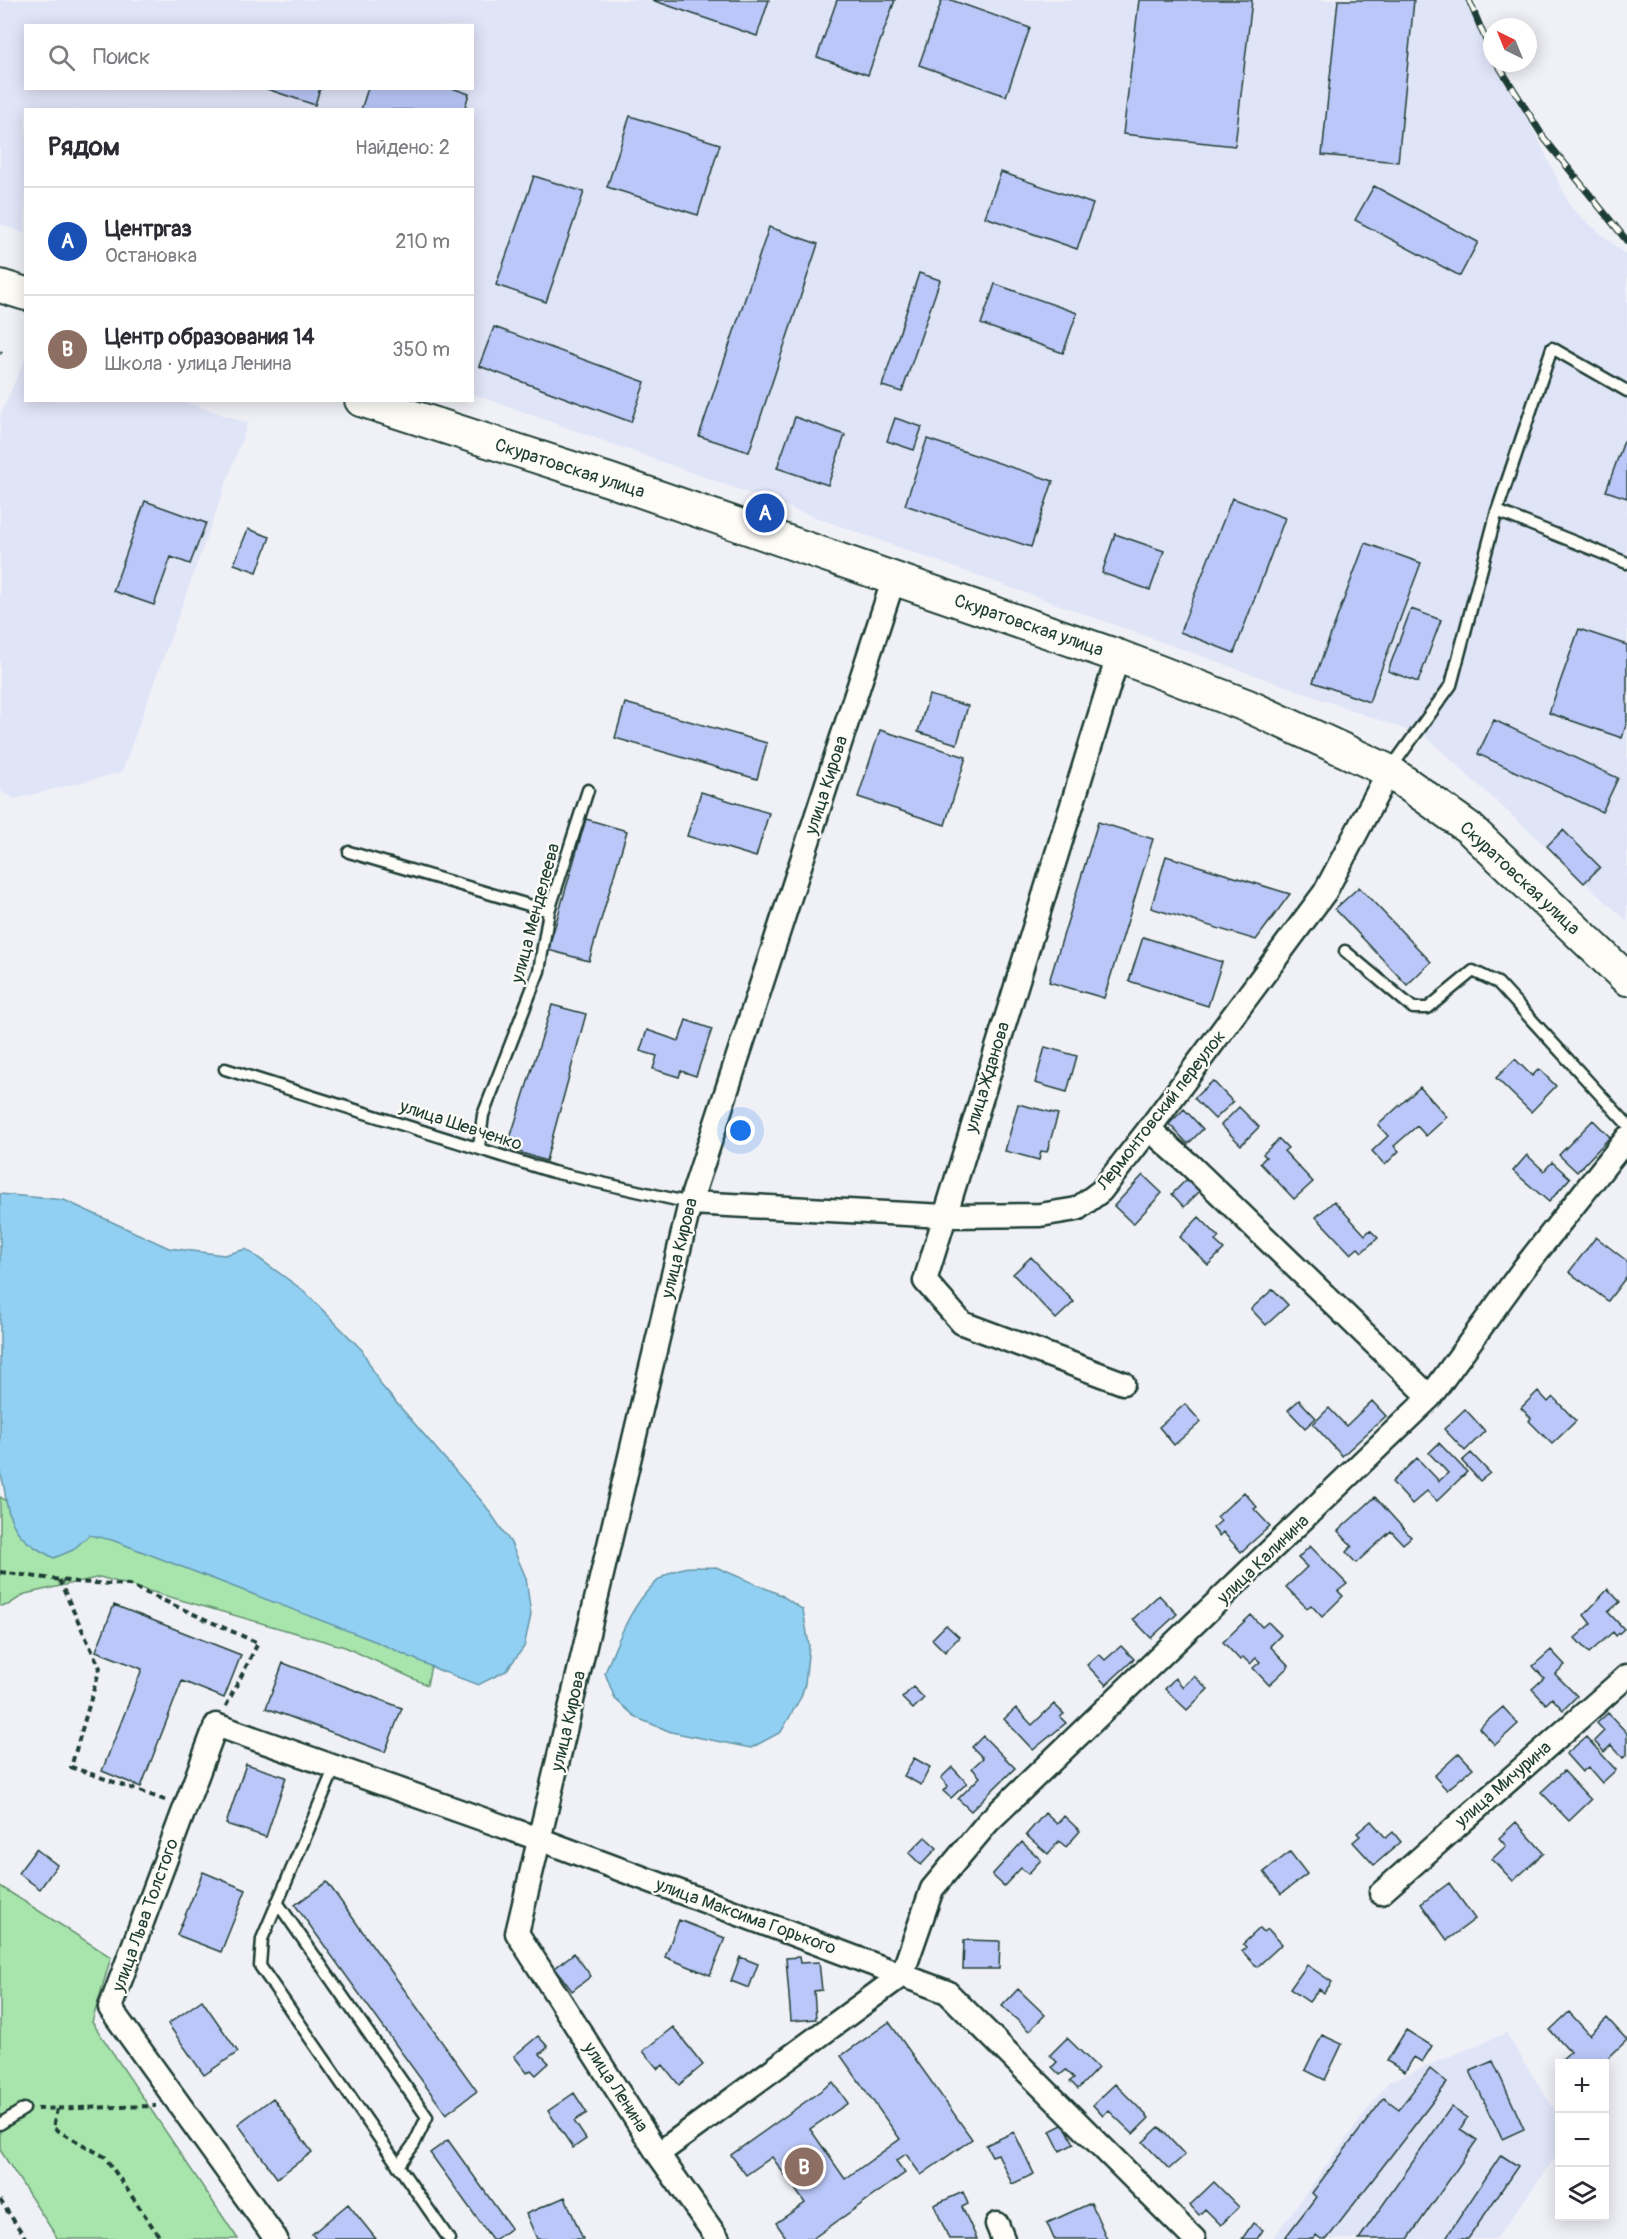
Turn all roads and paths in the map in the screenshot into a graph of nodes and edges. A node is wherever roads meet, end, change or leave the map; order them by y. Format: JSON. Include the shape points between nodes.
{"nodes":[{"id":1,"x":0,"y":286,"type":"edge"},
{"id":2,"x":24,"y":293,"type":"edge"},
{"id":3,"x":1627,"y":391,"type":"edge"},
{"id":4,"x":367,"y":402,"type":"edge"},
{"id":5,"x":1497,"y":512,"type":"junction"},
{"id":6,"x":1627,"y":563,"type":"edge"},
{"id":7,"x":894,"y":578,"type":"junction"},
{"id":8,"x":1118,"y":656,"type":"junction"},
{"id":9,"x":1389,"y":771,"type":"junction"},
{"id":10,"x":588,"y":790,"type":"dead end"},
{"id":11,"x":349,"y":852,"type":"dead end"},
{"id":12,"x":549,"y":911,"type":"junction"},
{"id":13,"x":1346,"y":951,"type":"dead end"},
{"id":14,"x":1627,"y":979,"type":"edge"},
{"id":15,"x":225,"y":1069,"type":"dead end"},
{"id":16,"x":1627,"y":1124,"type":"edge"},
{"id":17,"x":1149,"y":1129,"type":"junction"},
{"id":18,"x":1627,"y":1138,"type":"edge"},
{"id":19,"x":479,"y":1148,"type":"junction"},
{"id":20,"x":690,"y":1203,"type":"junction"},
{"id":21,"x":945,"y":1216,"type":"junction"},
{"id":22,"x":1123,"y":1383,"type":"dead end"},
{"id":23,"x":1430,"y":1397,"type":"junction"},
{"id":24,"x":0,"y":1572,"type":"edge"},
{"id":25,"x":58,"y":1580,"type":"junction"},
{"id":26,"x":1627,"y":1676,"type":"edge"},
{"id":27,"x":216,"y":1725,"type":"junction"},
{"id":28,"x":335,"y":1767,"type":"junction"},
{"id":29,"x":185,"y":1807,"type":"junction"},
{"id":30,"x":539,"y":1839,"type":"junction"},
{"id":31,"x":1381,"y":1893,"type":"dead end"},
{"id":32,"x":277,"y":1902,"type":"junction"},
{"id":33,"x":517,"y":1933,"type":"joint"},
{"id":34,"x":902,"y":1975,"type":"junction"},
{"id":35,"x":180,"y":2105,"type":"junction"},
{"id":36,"x":24,"y":2109,"type":"joint"},
{"id":37,"x":57,"y":2109,"type":"junction"},
{"id":38,"x":0,"y":2124,"type":"edge"},
{"id":39,"x":658,"y":2154,"type":"junction"},
{"id":40,"x":398,"y":2166,"type":"junction"},
{"id":41,"x":0,"y":2200,"type":"edge"},
{"id":42,"x":710,"y":2236,"type":"edge"},
{"id":43,"x":26,"y":2239,"type":"edge"},
{"id":44,"x":161,"y":2239,"type":"edge"},
{"id":45,"x":276,"y":2239,"type":"edge"},
{"id":46,"x":449,"y":2239,"type":"edge"},
{"id":47,"x":1194,"y":2239,"type":"edge"}],
"edges":[{"from":1,"to":2,"type":"street"},
{"from":3,"to":5,"type":"lane","via":[[1551,348]]},
{"from":4,"to":7,"type":"street","name":"Скуратовская улица"},
{"from":5,"to":6,"type":"lane"},
{"from":5,"to":9,"type":"lane","via":[[1451,686]]},
{"from":7,"to":8,"type":"street","name":"Скуратовская улица"},
{"from":7,"to":20,"type":"street","name":"улица Кирова"},
{"from":8,"to":9,"type":"street","name":"Скуратовская улица","via":[[1248,706]]},
{"from":8,"to":21,"type":"street","name":"улица Жданова"},
{"from":9,"to":14,"type":"street","name":"Скуратовская улица","via":[[1469,828]]},
{"from":9,"to":17,"type":"street","name":"Лермонтовский переулок","via":[[1324,892]]},
{"from":10,"to":12,"type":"lane","name":"улица Менделеева"},
{"from":11,"to":12,"type":"lane"},
{"from":12,"to":19,"type":"lane","name":"улица Менделеева","via":[[539,971],[483,1115]]},
{"from":13,"to":16,"type":"lane","via":[[1413,1008],[1428,1008],[1473,971],[1498,983]]},
{"from":15,"to":19,"type":"lane","name":"улица Шевченко"},
{"from":17,"to":21,"type":"street","name":"Лермонтовский переулок","via":[[1101,1191],[1077,1209],[1040,1215]]},
{"from":17,"to":23,"type":"street"},
{"from":18,"to":23,"type":"street","name":"улица Калинина","via":[[1524,1268]]},
{"from":19,"to":20,"type":"lane","name":"улица Шевченко","via":[[553,1172]]},
{"from":20,"to":21,"type":"street","name":"Лермонтовский переулок"},
{"from":20,"to":30,"type":"street","name":"улица Кирова"},
{"from":21,"to":22,"type":"street","name":"улица Жданова","via":[[925,1281],[963,1323]]},
{"from":23,"to":34,"type":"street","name":"улица Калинина","via":[[988,1822],[932,1889]]},
{"from":24,"to":25,"type":"path"},
{"from":25,"to":27,"type":"path","via":[[129,1585],[258,1643]]},
{"from":25,"to":29,"type":"path","via":[[100,1668],[71,1767]]},
{"from":26,"to":31,"type":"street","name":"улица Мичурина"},
{"from":27,"to":28,"type":"street","name":"улица Максима Горького"},
{"from":27,"to":29,"type":"street","name":"улица Льва Толстого"},
{"from":28,"to":30,"type":"street","name":"улица Максима Горького"},
{"from":28,"to":32,"type":"lane"},
{"from":29,"to":35,"type":"street","name":"улица Льва Толстого","via":[[110,2008]]},
{"from":30,"to":33,"type":"street","name":"улица Кирова"},
{"from":30,"to":34,"type":"street","name":"улица Максима Горького"},
{"from":32,"to":40,"type":"lane","via":[[262,1939],[260,1965]]},
{"from":32,"to":40,"type":"lane","via":[[427,2117]]},
{"from":33,"to":39,"type":"street","name":"улица Ленина"},
{"from":34,"to":39,"type":"street"},
{"from":34,"to":47,"type":"street","name":"улица Максима Горького","via":[[947,1992]]},
{"from":35,"to":37,"type":"path"},
{"from":35,"to":45,"type":"street","name":"улица Льва Толстого"},
{"from":36,"to":37,"type":"path"},
{"from":36,"to":38,"type":"lane"},
{"from":37,"to":44,"type":"path","via":[[53,2128],[105,2157]]},
{"from":39,"to":42,"type":"street","name":"улица Ленина"},
{"from":40,"to":46,"type":"lane"},
{"from":41,"to":43,"type":"path"}]}
